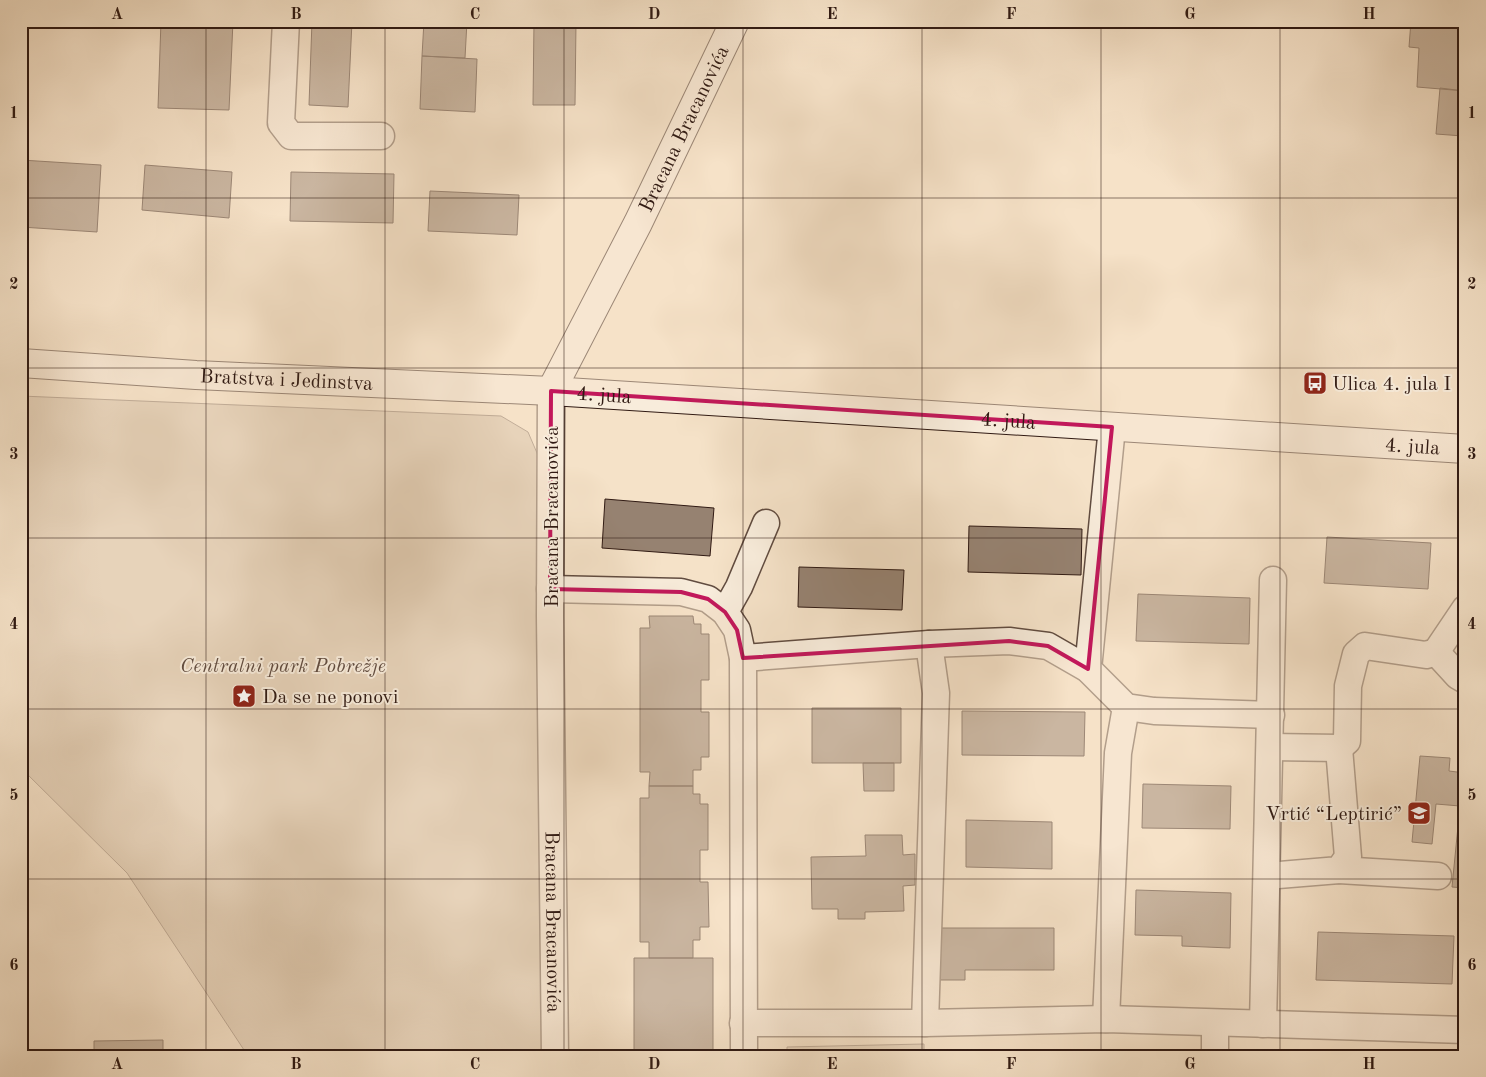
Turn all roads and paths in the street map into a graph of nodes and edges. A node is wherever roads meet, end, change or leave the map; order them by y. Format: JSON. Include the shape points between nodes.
{"nodes":[{"id":1,"x":286,"y":21,"type":"edge"},
{"id":2,"x":735,"y":21,"type":"edge"},
{"id":3,"x":381,"y":136,"type":"dead end"},
{"id":4,"x":21,"y":363,"type":"edge"},
{"id":5,"x":552,"y":391,"type":"junction"},
{"id":6,"x":1112,"y":427,"type":"junction"},
{"id":7,"x":1465,"y":449,"type":"edge"},
{"id":8,"x":766,"y":523,"type":"dead end"},
{"id":9,"x":1273,"y":580,"type":"dead end"},
{"id":10,"x":550,"y":590,"type":"junction"},
{"id":11,"x":1465,"y":609,"type":"edge"},
{"id":12,"x":725,"y":612,"type":"junction"},
{"id":13,"x":929,"y":644,"type":"junction"},
{"id":14,"x":1436,"y":652,"type":"junction"},
{"id":15,"x":744,"y":658,"type":"junction"},
{"id":16,"x":1088,"y":669,"type":"junction"},
{"id":17,"x":1465,"y":680,"type":"edge"},
{"id":18,"x":1126,"y":707,"type":"junction"},
{"id":19,"x":1271,"y":715,"type":"junction"},
{"id":20,"x":1270,"y":747,"type":"junction"},
{"id":21,"x":1338,"y":748,"type":"junction"},
{"id":22,"x":1339,"y":870,"type":"junction"},
{"id":23,"x":1267,"y":876,"type":"junction"},
{"id":24,"x":1438,"y":876,"type":"dead end"},
{"id":25,"x":1106,"y":1019,"type":"junction"},
{"id":26,"x":743,"y":1023,"type":"junction"},
{"id":27,"x":925,"y":1023,"type":"junction"},
{"id":28,"x":1215,"y":1023,"type":"junction"},
{"id":29,"x":1264,"y":1024,"type":"junction"},
{"id":30,"x":1465,"y":1030,"type":"edge"},
{"id":31,"x":555,"y":1056,"type":"edge"},
{"id":32,"x":744,"y":1056,"type":"edge"},
{"id":33,"x":1215,"y":1056,"type":"edge"}],
"edges":[{"from":1,"to":3,"type":"street","via":[[281,123],[285,131],[291,136]]},
{"from":2,"to":5,"type":"main road","name":"Bracana Bracanovića","via":[[638,223]]},
{"from":4,"to":5,"type":"main road","name":"Bratstva i Jedinstva","via":[[196,375]]},
{"from":5,"to":6,"type":"main road","name":"4. jula"},
{"from":5,"to":10,"type":"street","name":"Bracana Bracanovića"},
{"from":6,"to":7,"type":"main road","name":"4. jula"},
{"from":6,"to":16,"type":"street"},
{"from":8,"to":12,"type":"street"},
{"from":9,"to":19,"type":"street"},
{"from":10,"to":12,"type":"street","via":[[681,592],[708,599]]},
{"from":10,"to":31,"type":"street","name":"Bracana Bracanovića"},
{"from":11,"to":14,"type":"street"},
{"from":12,"to":15,"type":"street","via":[[737,630]]},
{"from":13,"to":15,"type":"street"},
{"from":13,"to":16,"type":"street","via":[[1009,641],[1048,646]]},
{"from":13,"to":27,"type":"street","via":[[936,693]]},
{"from":14,"to":17,"type":"street"},
{"from":14,"to":21,"type":"street","via":[[1426,655],[1365,646],[1356,654],[1348,686],[1347,741]]},
{"from":15,"to":26,"type":"street"},
{"from":16,"to":18,"type":"street"},
{"from":18,"to":19,"type":"street"},
{"from":18,"to":25,"type":"street","via":[[1118,753]]},
{"from":19,"to":20,"type":"street"},
{"from":20,"to":21,"type":"street"},
{"from":20,"to":23,"type":"street"},
{"from":21,"to":22,"type":"street","via":[[1348,857]]},
{"from":22,"to":23,"type":"street"},
{"from":22,"to":24,"type":"street"},
{"from":23,"to":29,"type":"street"},
{"from":25,"to":27,"type":"street"},
{"from":25,"to":28,"type":"street"},
{"from":26,"to":27,"type":"street"},
{"from":26,"to":32,"type":"street"},
{"from":28,"to":29,"type":"street"},
{"from":28,"to":33,"type":"street"},
{"from":29,"to":30,"type":"street"}]}
